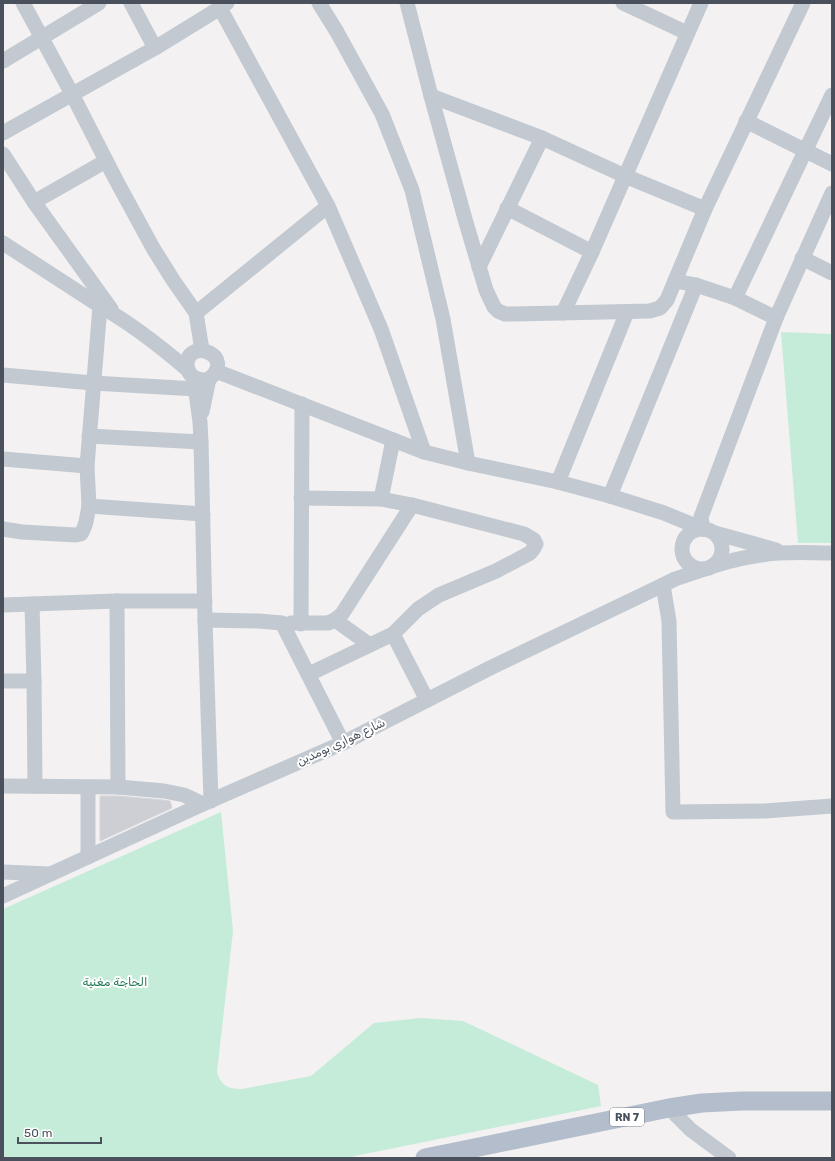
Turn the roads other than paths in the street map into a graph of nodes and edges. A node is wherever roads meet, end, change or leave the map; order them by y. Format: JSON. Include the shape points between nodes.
{"nodes":[{"id":1,"x":23,"y":3,"type":"edge"},
{"id":2,"x":99,"y":3,"type":"edge"},
{"id":3,"x":131,"y":3,"type":"edge"},
{"id":4,"x":319,"y":3,"type":"edge"},
{"id":5,"x":407,"y":3,"type":"edge"},
{"id":6,"x":624,"y":3,"type":"edge"},
{"id":7,"x":700,"y":3,"type":"edge"},
{"id":8,"x":803,"y":3,"type":"edge"},
{"id":9,"x":224,"y":6,"type":"edge"},
{"id":10,"x":687,"y":33,"type":"junction"},
{"id":11,"x":41,"y":37,"type":"junction"},
{"id":12,"x":154,"y":48,"type":"junction"},
{"id":13,"x":3,"y":61,"type":"edge"},
{"id":14,"x":72,"y":94,"type":"junction"},
{"id":15,"x":431,"y":96,"type":"junction"},
{"id":16,"x":832,"y":96,"type":"edge"},
{"id":17,"x":746,"y":121,"type":"junction"},
{"id":18,"x":3,"y":133,"type":"edge"},
{"id":19,"x":542,"y":138,"type":"junction"},
{"id":20,"x":805,"y":151,"type":"junction"},
{"id":21,"x":3,"y":154,"type":"edge"},
{"id":22,"x":106,"y":161,"type":"junction"},
{"id":23,"x":832,"y":164,"type":"edge"},
{"id":24,"x":625,"y":176,"type":"junction"},
{"id":25,"x":832,"y":193,"type":"edge"},
{"id":26,"x":34,"y":202,"type":"junction"},
{"id":27,"x":328,"y":206,"type":"junction"},
{"id":28,"x":507,"y":208,"type":"junction"},
{"id":29,"x":705,"y":209,"type":"junction"},
{"id":30,"x":3,"y":243,"type":"edge"},
{"id":31,"x":592,"y":252,"type":"junction"},
{"id":32,"x":802,"y":258,"type":"junction"},
{"id":33,"x":479,"y":267,"type":"junction"},
{"id":34,"x":832,"y":273,"type":"edge"},
{"id":35,"x":675,"y":281,"type":"junction"},
{"id":36,"x":696,"y":285,"type":"junction"},
{"id":37,"x":735,"y":298,"type":"junction"},
{"id":38,"x":100,"y":306,"type":"junction"},
{"id":39,"x":626,"y":312,"type":"junction"},
{"id":40,"x":196,"y":313,"type":"junction"},
{"id":41,"x":564,"y":313,"type":"junction"},
{"id":42,"x":115,"y":314,"type":"junction"},
{"id":43,"x":776,"y":318,"type":"junction"},
{"id":44,"x":154,"y":342,"type":"junction"},
{"id":45,"x":198,"y":351,"type":"junction"},
{"id":46,"x":3,"y":375,"type":"edge"},
{"id":47,"x":213,"y":375,"type":"junction"},
{"id":48,"x":193,"y":379,"type":"junction"},
{"id":49,"x":94,"y":382,"type":"junction"},
{"id":50,"x":302,"y":404,"type":"junction"},
{"id":51,"x":200,"y":422,"type":"junction"},
{"id":52,"x":89,"y":436,"type":"junction"},
{"id":53,"x":393,"y":440,"type":"junction"},
{"id":54,"x":201,"y":442,"type":"junction"},
{"id":55,"x":424,"y":452,"type":"junction"},
{"id":56,"x":3,"y":459,"type":"edge"},
{"id":57,"x":468,"y":464,"type":"junction"},
{"id":58,"x":86,"y":466,"type":"junction"},
{"id":59,"x":558,"y":482,"type":"junction"},
{"id":60,"x":610,"y":496,"type":"junction"},
{"id":61,"x":301,"y":498,"type":"junction"},
{"id":62,"x":381,"y":499,"type":"junction"},
{"id":63,"x":412,"y":505,"type":"junction"},
{"id":64,"x":89,"y":506,"type":"junction"},
{"id":65,"x":664,"y":513,"type":"junction"},
{"id":66,"x":203,"y":514,"type":"junction"},
{"id":67,"x":3,"y":529,"type":"edge"},
{"id":68,"x":709,"y":531,"type":"junction"},
{"id":69,"x":786,"y":552,"type":"junction"},
{"id":70,"x":683,"y":553,"type":"junction"},
{"id":71,"x":832,"y":553,"type":"edge"},
{"id":72,"x":711,"y":567,"type":"junction"},
{"id":73,"x":669,"y":582,"type":"junction"},
{"id":74,"x":117,"y":601,"type":"junction"},
{"id":75,"x":205,"y":601,"type":"junction"},
{"id":76,"x":32,"y":604,"type":"junction"},
{"id":77,"x":3,"y":605,"type":"edge"},
{"id":78,"x":205,"y":620,"type":"junction"},
{"id":79,"x":335,"y":620,"type":"junction"},
{"id":80,"x":282,"y":623,"type":"junction"},
{"id":81,"x":301,"y":624,"type":"junction"},
{"id":82,"x":393,"y":634,"type":"junction"},
{"id":83,"x":370,"y":645,"type":"junction"},
{"id":84,"x":309,"y":674,"type":"junction"},
{"id":85,"x":3,"y":681,"type":"edge"},
{"id":86,"x":34,"y":681,"type":"junction"},
{"id":87,"x":427,"y":700,"type":"junction"},
{"id":88,"x":343,"y":743,"type":"junction"},
{"id":89,"x":3,"y":786,"type":"edge"},
{"id":90,"x":35,"y":786,"type":"junction"},
{"id":91,"x":88,"y":787,"type":"junction"},
{"id":92,"x":118,"y":787,"type":"junction"},
{"id":93,"x":207,"y":802,"type":"junction"},
{"id":94,"x":832,"y":806,"type":"edge"},
{"id":95,"x":88,"y":857,"type":"junction"},
{"id":96,"x":3,"y":872,"type":"edge"},
{"id":97,"x":52,"y":874,"type":"junction"},
{"id":98,"x":3,"y":896,"type":"edge"},
{"id":99,"x":832,"y":1101,"type":"edge"},
{"id":100,"x":669,"y":1108,"type":"junction"},
{"id":101,"x":425,"y":1158,"type":"edge"},
{"id":102,"x":728,"y":1158,"type":"edge"}],
"edges":[{"from":1,"to":11,"type":"street"},
{"from":2,"to":11,"type":"street"},
{"from":3,"to":12,"type":"street"},
{"from":4,"to":57,"type":"street","via":[[382,114],[412,190],[443,319]]},
{"from":5,"to":15,"type":"street"},
{"from":6,"to":10,"type":"street"},
{"from":7,"to":10,"type":"street"},
{"from":8,"to":17,"type":"street"},
{"from":9,"to":12,"type":"street"},
{"from":9,"to":27,"type":"street"},
{"from":10,"to":24,"type":"street"},
{"from":11,"to":13,"type":"street"},
{"from":11,"to":14,"type":"street"},
{"from":12,"to":14,"type":"street"},
{"from":14,"to":18,"type":"street"},
{"from":14,"to":22,"type":"street"},
{"from":15,"to":19,"type":"street"},
{"from":15,"to":33,"type":"street"},
{"from":16,"to":20,"type":"street"},
{"from":17,"to":20,"type":"street"},
{"from":17,"to":29,"type":"street"},
{"from":19,"to":24,"type":"street"},
{"from":19,"to":28,"type":"street"},
{"from":20,"to":23,"type":"street"},
{"from":20,"to":37,"type":"street"},
{"from":21,"to":26,"type":"street"},
{"from":22,"to":26,"type":"street"},
{"from":22,"to":40,"type":"street","via":[[157,254]]},
{"from":24,"to":29,"type":"street"},
{"from":24,"to":31,"type":"street"},
{"from":25,"to":32,"type":"street"},
{"from":26,"to":42,"type":"street"},
{"from":27,"to":40,"type":"street"},
{"from":27,"to":55,"type":"street","via":[[380,329]]},
{"from":28,"to":31,"type":"street"},
{"from":28,"to":33,"type":"street"},
{"from":29,"to":35,"type":"street"},
{"from":30,"to":38,"type":"street"},
{"from":31,"to":41,"type":"street"},
{"from":32,"to":34,"type":"street"},
{"from":32,"to":43,"type":"street"},
{"from":33,"to":41,"type":"street","via":[[494,307],[505,314]]},
{"from":35,"to":36,"type":"street"},
{"from":35,"to":39,"type":"street","via":[[667,300],[660,308]]},
{"from":36,"to":37,"type":"street"},
{"from":36,"to":60,"type":"street"},
{"from":37,"to":43,"type":"street"},
{"from":38,"to":42,"type":"street"},
{"from":38,"to":49,"type":"street"},
{"from":39,"to":41,"type":"street"},
{"from":39,"to":59,"type":"street"},
{"from":40,"to":45,"type":"street"},
{"from":42,"to":44,"type":"street"},
{"from":43,"to":68,"type":"street","via":[[701,517]]},
{"from":44,"to":45,"type":"street"},
{"from":44,"to":48,"type":"street"},
{"from":45,"to":47,"type":"street","via":[[207,351],[215,357],[218,366]]},
{"from":45,"to":48,"type":"street","via":[[188,359],[187,364]]},
{"from":46,"to":49,"type":"street"},
{"from":47,"to":48,"type":"street","via":[[204,380]]},
{"from":47,"to":50,"type":"street"},
{"from":47,"to":51,"type":"street"},
{"from":48,"to":49,"type":"street"},
{"from":48,"to":51,"type":"street"},
{"from":49,"to":52,"type":"street"},
{"from":50,"to":53,"type":"street"},
{"from":50,"to":61,"type":"street"},
{"from":51,"to":54,"type":"street"},
{"from":52,"to":54,"type":"street"},
{"from":52,"to":58,"type":"street"},
{"from":53,"to":55,"type":"street"},
{"from":53,"to":62,"type":"street"},
{"from":54,"to":66,"type":"street"},
{"from":55,"to":57,"type":"street"},
{"from":56,"to":58,"type":"street"},
{"from":57,"to":59,"type":"street"},
{"from":58,"to":64,"type":"street"},
{"from":59,"to":60,"type":"street"},
{"from":60,"to":65,"type":"street"},
{"from":61,"to":62,"type":"street"},
{"from":61,"to":81,"type":"street"},
{"from":62,"to":63,"type":"street"},
{"from":63,"to":79,"type":"street","via":[[342,614]]},
{"from":63,"to":82,"type":"street","via":[[524,534],[536,544],[530,553],[439,596],[418,609]]},
{"from":64,"to":66,"type":"street"},
{"from":64,"to":67,"type":"street","via":[[81,534]]},
{"from":65,"to":68,"type":"street"},
{"from":65,"to":70,"type":"street","via":[[677,528]]},
{"from":66,"to":75,"type":"street"},
{"from":68,"to":69,"type":"street"},
{"from":68,"to":70,"type":"street","via":[[691,532],[683,542]]},
{"from":68,"to":72,"type":"street","via":[[719,538],[722,544],[721,556]]},
{"from":69,"to":71,"type":"street"},
{"from":69,"to":72,"type":"street","name":"شارع هواري بومدين","via":[[737,559]]},
{"from":70,"to":72,"type":"street","via":[[691,566],[702,569]]},
{"from":70,"to":73,"type":"street","via":[[682,569]]},
{"from":72,"to":73,"type":"street","name":"شارع هواري بومدين"},
{"from":73,"to":87,"type":"street","name":"شارع هواري بومدين"},
{"from":73,"to":94,"type":"street","via":[[673,812],[765,811]]},
{"from":74,"to":75,"type":"street"},
{"from":74,"to":76,"type":"street"},
{"from":74,"to":92,"type":"street"},
{"from":75,"to":78,"type":"street"},
{"from":76,"to":77,"type":"street"},
{"from":76,"to":86,"type":"street"},
{"from":78,"to":80,"type":"street"},
{"from":78,"to":93,"type":"street"},
{"from":79,"to":81,"type":"street","via":[[328,623]]},
{"from":79,"to":83,"type":"street"},
{"from":80,"to":81,"type":"street"},
{"from":80,"to":84,"type":"street"},
{"from":82,"to":83,"type":"street"},
{"from":82,"to":87,"type":"street"},
{"from":83,"to":84,"type":"street"},
{"from":84,"to":88,"type":"street"},
{"from":85,"to":86,"type":"street"},
{"from":86,"to":90,"type":"street"},
{"from":87,"to":88,"type":"street","name":"شارع هواري بومدين"},
{"from":88,"to":93,"type":"street","name":"شارع هواري بومدين"},
{"from":89,"to":90,"type":"street"},
{"from":90,"to":91,"type":"street"},
{"from":91,"to":92,"type":"street"},
{"from":91,"to":95,"type":"street"},
{"from":92,"to":93,"type":"street","via":[[164,791]]},
{"from":93,"to":95,"type":"street","name":"شارع هواري بومدين"},
{"from":95,"to":97,"type":"street","name":"شارع هواري بومدين"},
{"from":96,"to":97,"type":"street"},
{"from":97,"to":98,"type":"street","name":"شارع هواري بومدين"},
{"from":99,"to":100,"type":"main road","number":"RN 7","via":[[742,1101]]},
{"from":100,"to":101,"type":"main road","number":"RN 7"},
{"from":100,"to":102,"type":"street","via":[[691,1130]]}]}
